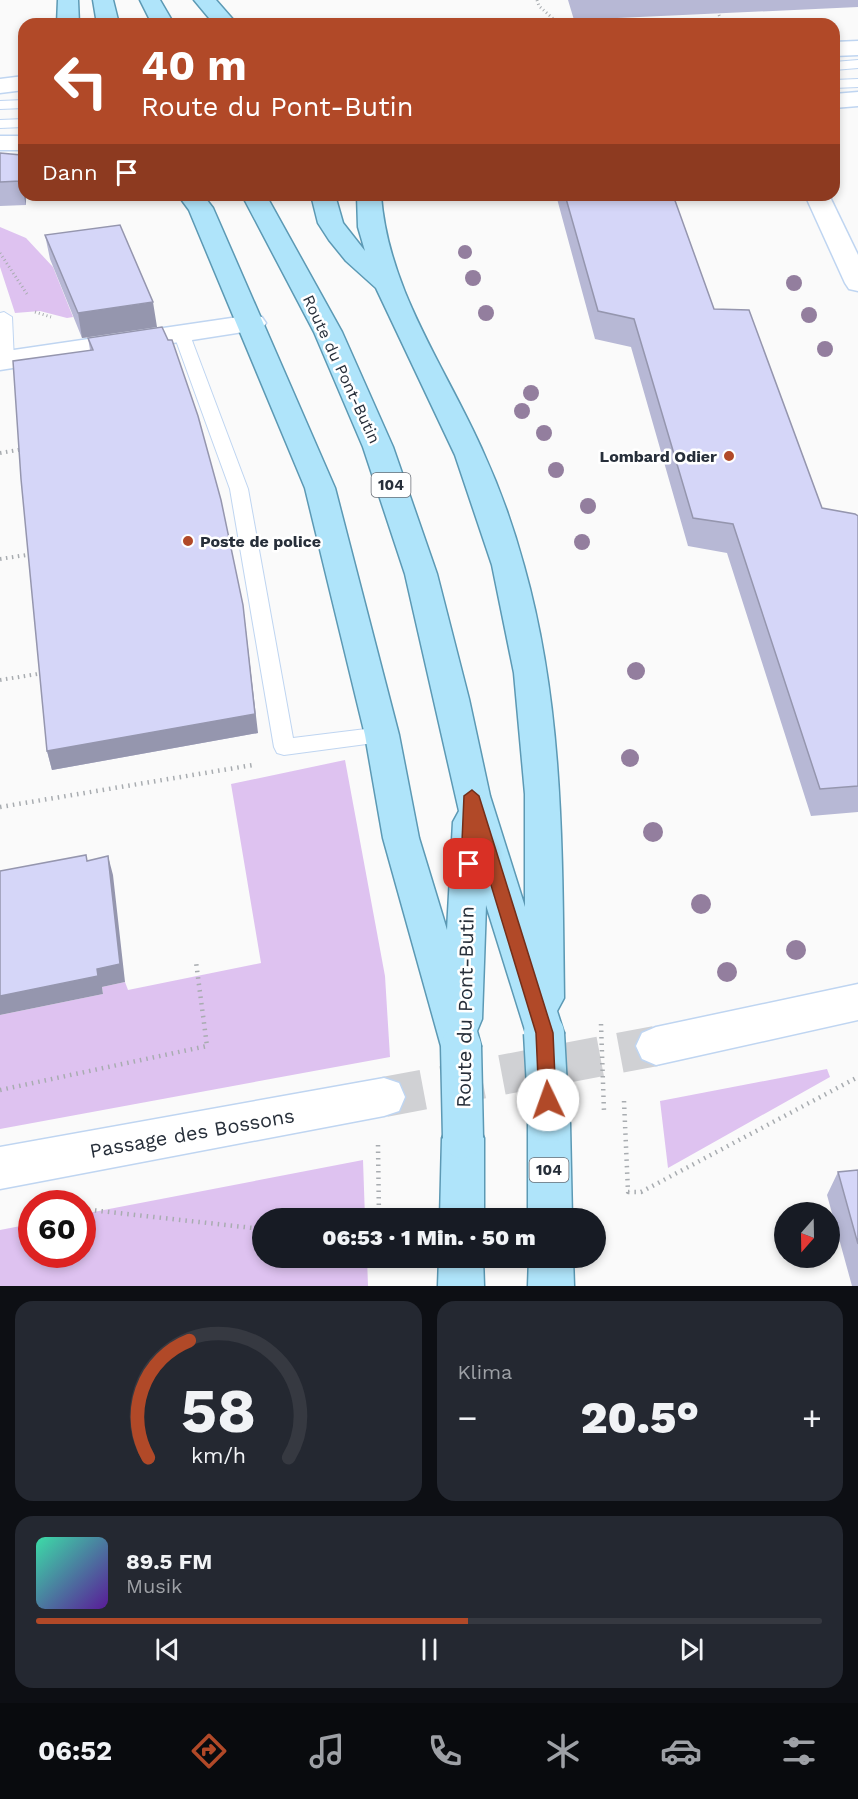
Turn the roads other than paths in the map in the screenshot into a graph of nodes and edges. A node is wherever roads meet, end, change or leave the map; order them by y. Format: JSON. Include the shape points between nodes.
{"nodes":[{"id":1,"x":68,"y":0,"type":"edge"},
{"id":2,"x":103,"y":0,"type":"edge"},
{"id":3,"x":150,"y":0,"type":"edge"},
{"id":4,"x":204,"y":0,"type":"edge"},
{"id":5,"x":68,"y":18,"type":"edge"},
{"id":6,"x":107,"y":18,"type":"edge"},
{"id":7,"x":160,"y":18,"type":"edge"},
{"id":8,"x":220,"y":18,"type":"edge"},
{"id":9,"x":858,"y":48,"type":"edge"},
{"id":10,"x":840,"y":49,"type":"edge"},
{"id":11,"x":858,"y":64,"type":"edge"},
{"id":12,"x":840,"y":66,"type":"edge"},
{"id":13,"x":858,"y":82,"type":"edge"},
{"id":14,"x":18,"y":84,"type":"edge"},
{"id":15,"x":840,"y":84,"type":"edge"},
{"id":16,"x":0,"y":86,"type":"edge"},
{"id":17,"x":858,"y":99,"type":"edge"},
{"id":18,"x":840,"y":100,"type":"edge"},
{"id":19,"x":18,"y":104,"type":"edge"},
{"id":20,"x":0,"y":105,"type":"edge"},
{"id":21,"x":18,"y":123,"type":"edge"},
{"id":22,"x":0,"y":124,"type":"edge"},
{"id":23,"x":0,"y":143,"type":"edge"},
{"id":24,"x":18,"y":143,"type":"edge"},
{"id":25,"x":195,"y":201,"type":"edge"},
{"id":26,"x":257,"y":201,"type":"edge"},
{"id":27,"x":324,"y":201,"type":"edge"},
{"id":28,"x":369,"y":201,"type":"edge"},
{"id":29,"x":820,"y":201,"type":"edge"},
{"id":30,"x":858,"y":283,"type":"edge"},
{"id":31,"x":387,"y":284,"type":"junction"},
{"id":32,"x":4,"y":317,"type":"dead end"},
{"id":33,"x":252,"y":322,"type":"junction"},
{"id":34,"x":182,"y":335,"type":"junction"},
{"id":35,"x":3,"y":361,"type":"edge"},
{"id":36,"x":382,"y":735,"type":"junction"},
{"id":37,"x":472,"y":796,"type":"junction"},
{"id":38,"x":858,"y":1002,"type":"edge"},
{"id":39,"x":544,"y":1033,"type":"junction"},
{"id":40,"x":461,"y":1046,"type":"junction"},
{"id":41,"x":656,"y":1046,"type":"tunnel mouth"},
{"id":42,"x":384,"y":1097,"type":"tunnel mouth"},
{"id":43,"x":0,"y":1168,"type":"edge"},
{"id":44,"x":462,"y":1208,"type":"edge"},
{"id":45,"x":550,"y":1208,"type":"edge"},
{"id":46,"x":461,"y":1268,"type":"edge"},
{"id":47,"x":551,"y":1268,"type":"edge"},
{"id":48,"x":461,"y":1286,"type":"edge"},
{"id":49,"x":551,"y":1286,"type":"edge"}],
"edges":[{"from":1,"to":5,"type":"main road"},
{"from":2,"to":6,"type":"main road"},
{"from":3,"to":7,"type":"main road"},
{"from":4,"to":8,"type":"main road"},
{"from":9,"to":10,"type":"street"},
{"from":11,"to":12,"type":"lane"},
{"from":13,"to":15,"type":"lane"},
{"from":14,"to":16,"type":"street"},
{"from":17,"to":18,"type":"street"},
{"from":19,"to":20,"type":"lane"},
{"from":21,"to":22,"type":"lane"},
{"from":23,"to":24,"type":"street"},
{"from":25,"to":33,"type":"main road"},
{"from":26,"to":37,"type":"main road","name":"Route du Pont-Butin","number":"104","via":[[328,332],[378,447],[421,574]]},
{"from":27,"to":31,"type":"main road","via":[[327,215],[346,250]]},
{"from":28,"to":31,"type":"main road","via":[[371,227]]},
{"from":29,"to":30,"type":"street"},
{"from":31,"to":39,"type":"main road","via":[[470,456],[508,565],[531,673],[543,794]]},
{"from":32,"to":35,"type":"lane"},
{"from":33,"to":34,"type":"street"},
{"from":33,"to":36,"type":"main road","via":[[320,488]]},
{"from":34,"to":35,"type":"street"},
{"from":34,"to":36,"type":"lane","via":[[239,489],[284,747]]},
{"from":36,"to":40,"type":"main road","via":[[401,838]]},
{"from":37,"to":39,"type":"main road","name":"Route du Pont-Butin","number":"104"},
{"from":37,"to":40,"type":"main road","name":"Route du Pont-Butin","number":"104"},
{"from":38,"to":41,"type":"street"},
{"from":39,"to":45,"type":"main road","name":"Route du Pont-Butin","number":"104","bridge":true},
{"from":40,"to":44,"type":"main road","name":"Route du Pont-Butin","number":"104","bridge":true},
{"from":42,"to":43,"type":"street","name":"Passage des Bossons"},
{"from":46,"to":48,"type":"main road"},
{"from":47,"to":49,"type":"main road"}]}
